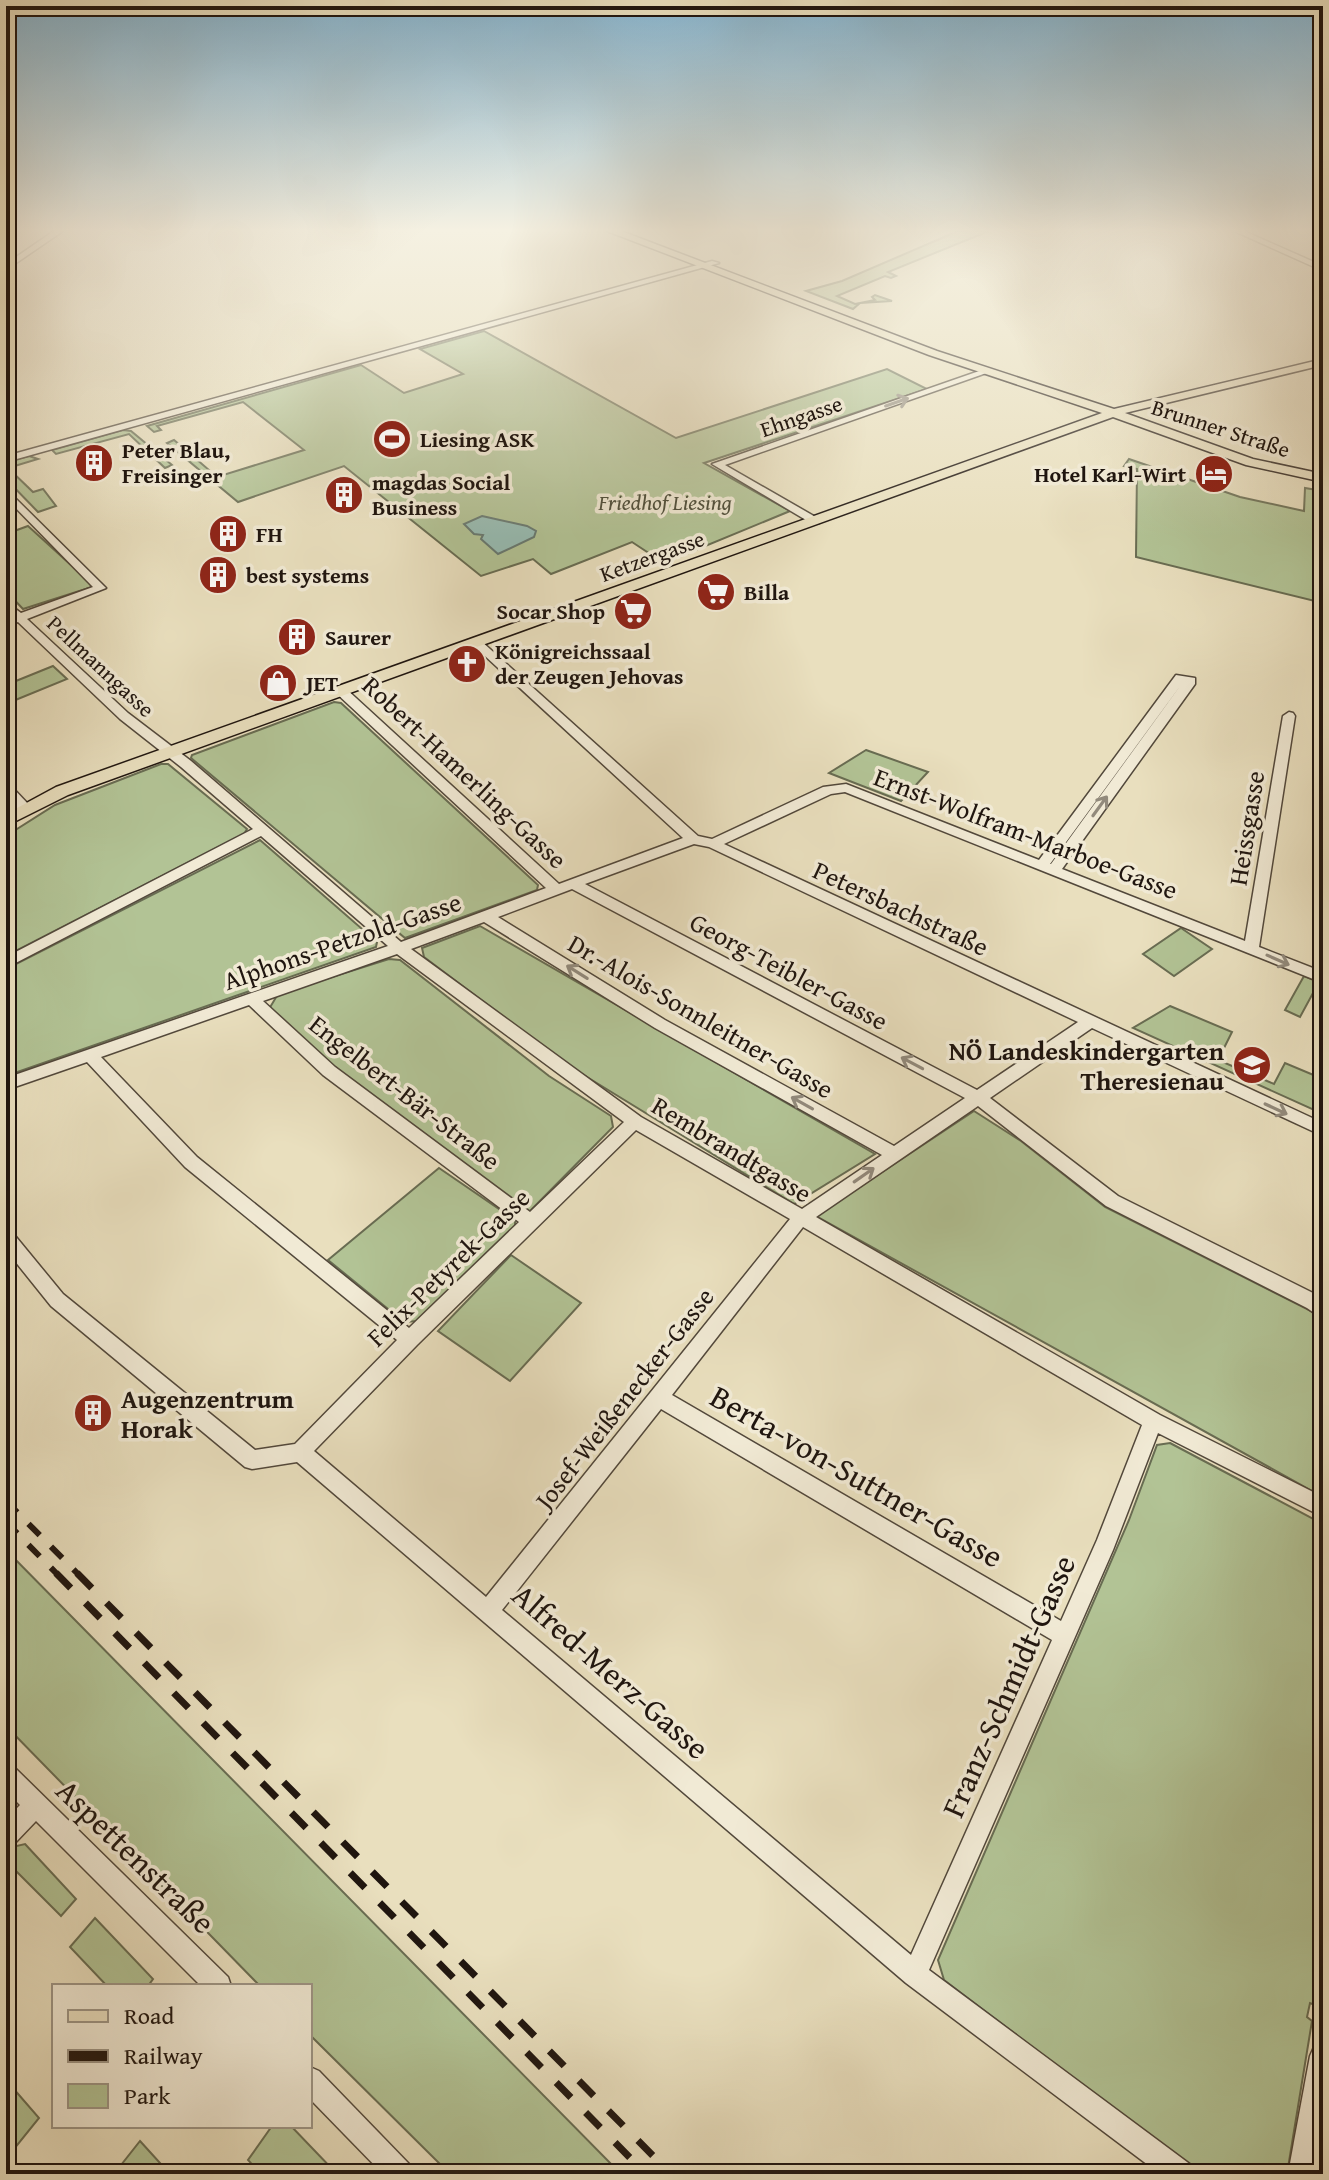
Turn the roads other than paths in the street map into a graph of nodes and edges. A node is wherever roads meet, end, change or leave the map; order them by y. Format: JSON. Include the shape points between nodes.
{"nodes":[{"id":1,"x":461,"y":333,"type":"edge"},
{"id":2,"x":888,"y":333,"type":"edge"},
{"id":3,"x":897,"y":333,"type":"edge"},
{"id":4,"x":1323,"y":362,"type":"edge"},
{"id":5,"x":988,"y":371,"type":"junction"},
{"id":6,"x":1118,"y":411,"type":"junction"},
{"id":7,"x":6,"y":459,"type":"edge"},
{"id":8,"x":1323,"y":471,"type":"edge"},
{"id":9,"x":1323,"y":478,"type":"edge"},
{"id":10,"x":6,"y":492,"type":"edge"},
{"id":11,"x":815,"y":521,"type":"junction"},
{"id":12,"x":6,"y":605,"type":"edge"},
{"id":13,"x":20,"y":618,"type":"junction"},
{"id":14,"x":6,"y":623,"type":"edge"},
{"id":15,"x":476,"y":642,"type":"junction"},
{"id":16,"x":340,"y":690,"type":"junction"},
{"id":17,"x":1289,"y":716,"type":"dead end"},
{"id":18,"x":170,"y":753,"type":"junction"},
{"id":19,"x":6,"y":789,"type":"edge"},
{"id":20,"x":25,"y":809,"type":"junction"},
{"id":21,"x":6,"y":821,"type":"edge"},
{"id":22,"x":263,"y":830,"type":"junction"},
{"id":23,"x":693,"y":839,"type":"junction"},
{"id":24,"x":713,"y":844,"type":"junction"},
{"id":25,"x":1049,"y":867,"type":"junction"},
{"id":26,"x":574,"y":884,"type":"junction"},
{"id":27,"x":557,"y":890,"type":"junction"},
{"id":28,"x":486,"y":916,"type":"junction"},
{"id":29,"x":399,"y":948,"type":"junction"},
{"id":30,"x":1251,"y":948,"type":"junction"},
{"id":31,"x":6,"y":963,"type":"edge"},
{"id":32,"x":1323,"y":978,"type":"edge"},
{"id":33,"x":252,"y":999,"type":"junction"},
{"id":34,"x":1088,"y":1023,"type":"junction"},
{"id":35,"x":90,"y":1055,"type":"junction"},
{"id":36,"x":6,"y":1084,"type":"edge"},
{"id":37,"x":980,"y":1099,"type":"junction"},
{"id":38,"x":635,"y":1121,"type":"junction"},
{"id":39,"x":1323,"y":1130,"type":"edge"},
{"id":40,"x":894,"y":1154,"type":"junction"},
{"id":41,"x":799,"y":1220,"type":"junction"},
{"id":42,"x":531,"y":1222,"type":"junction"},
{"id":43,"x":6,"y":1237,"type":"edge"},
{"id":44,"x":1323,"y":1311,"type":"edge"},
{"id":45,"x":410,"y":1339,"type":"junction"},
{"id":46,"x":658,"y":1397,"type":"junction"},
{"id":47,"x":1153,"y":1421,"type":"junction"},
{"id":48,"x":300,"y":1452,"type":"junction"},
{"id":49,"x":1323,"y":1507,"type":"edge"},
{"id":50,"x":490,"y":1609,"type":"junction"},
{"id":51,"x":1064,"y":1635,"type":"junction"},
{"id":52,"x":6,"y":1775,"type":"edge"},
{"id":53,"x":34,"y":1806,"type":"junction"},
{"id":54,"x":6,"y":1836,"type":"edge"},
{"id":55,"x":915,"y":1974,"type":"junction"},
{"id":56,"x":217,"y":1984,"type":"edge"},
{"id":57,"x":1323,"y":2056,"type":"edge"},
{"id":58,"x":312,"y":2082,"type":"edge"},
{"id":59,"x":401,"y":2174,"type":"edge"},
{"id":60,"x":1182,"y":2174,"type":"edge"},
{"id":61,"x":1301,"y":2174,"type":"edge"}],
"edges":[{"from":1,"to":7,"type":"street"},
{"from":2,"to":5,"type":"main road","name":"Brunner Straße"},
{"from":3,"to":6,"type":"main road","name":"Brunner Straße"},
{"from":4,"to":6,"type":"main road","name":"Ketzergasse"},
{"from":5,"to":6,"type":"main road","name":"Brunner Straße"},
{"from":11,"to":5,"type":"street","name":"Ehngasse","one_way":true,"via":[[717,464]]},
{"from":6,"to":8,"type":"main road","name":"Brunner Straße","via":[[1222,446]]},
{"from":6,"to":9,"type":"main road","name":"Brunner Straße","via":[[1227,456]]},
{"from":6,"to":11,"type":"main road","name":"Ketzergasse"},
{"from":10,"to":13,"type":"street","via":[[100,588]]},
{"from":11,"to":15,"type":"main road","name":"Ketzergasse"},
{"from":12,"to":13,"type":"street","name":"Pellmanngasse"},
{"from":13,"to":14,"type":"street"},
{"from":13,"to":18,"type":"street","name":"Pellmanngasse"},
{"from":15,"to":16,"type":"main road","name":"Ketzergasse"},
{"from":15,"to":23,"type":"street"},
{"from":16,"to":18,"type":"main road","name":"Ketzergasse"},
{"from":16,"to":27,"type":"street","name":"Robert-Hamerling-Gasse"},
{"from":17,"to":30,"type":"street","name":"Heissgasse"},
{"from":18,"to":20,"type":"main road","name":"Ketzergasse"},
{"from":18,"to":22,"type":"street","name":"Rembrandtgasse"},
{"from":19,"to":20,"type":"street"},
{"from":20,"to":21,"type":"main road","name":"Ketzergasse"},
{"from":22,"to":29,"type":"street","name":"Rembrandtgasse"},
{"from":22,"to":31,"type":"street"},
{"from":23,"to":24,"type":"street","name":"Petersbachstraße"},
{"from":23,"to":26,"type":"street","name":"Alphons-Petzold-Gasse"},
{"from":24,"to":25,"type":"street","name":"Ernst-Wolfram-Marboe-Gasse","via":[[837,787]]},
{"from":24,"to":34,"type":"street","name":"Petersbachstraße"},
{"from":25,"to":25,"type":"street","one_way":true,"via":[[1191,681],[1180,678]]},
{"from":25,"to":30,"type":"street","name":"Ernst-Wolfram-Marboe-Gasse"},
{"from":26,"to":27,"type":"street","name":"Alphons-Petzold-Gasse"},
{"from":37,"to":26,"type":"street","name":"Georg-Teibler-Gasse","one_way":true},
{"from":27,"to":28,"type":"street","name":"Alphons-Petzold-Gasse"},
{"from":28,"to":29,"type":"street","name":"Alphons-Petzold-Gasse"},
{"from":40,"to":28,"type":"street","name":"Dr.-Alois-Sonnleitner-Gasse","one_way":true,"via":[[660,1024]]},
{"from":29,"to":33,"type":"street","name":"Alphons-Petzold-Gasse"},
{"from":29,"to":38,"type":"street","name":"Rembrandtgasse"},
{"from":30,"to":32,"type":"street","name":"Ernst-Wolfram-Marboe-Gasse","one_way":true},
{"from":33,"to":35,"type":"street","name":"Alphons-Petzold-Gasse"},
{"from":33,"to":42,"type":"street","name":"Engelbert-Bär-Straße","via":[[329,1071]]},
{"from":34,"to":37,"type":"street","name":"Josef-Weißenecker-Gasse"},
{"from":34,"to":39,"type":"street","name":"Petersbachstraße","one_way":true},
{"from":35,"to":36,"type":"street","name":"Alphons-Petzold-Gasse"},
{"from":35,"to":45,"type":"street","via":[[191,1162]]},
{"from":37,"to":40,"type":"street","name":"Josef-Weißenecker-Gasse"},
{"from":37,"to":44,"type":"street","name":"Georg-Teibler-Gasse","via":[[1112,1201]]},
{"from":38,"to":41,"type":"street","name":"Rembrandtgasse"},
{"from":38,"to":42,"type":"street","name":"Felix-Petyrek-Gasse"},
{"from":41,"to":40,"type":"street","name":"Josef-Weißenecker-Gasse","one_way":true},
{"from":41,"to":46,"type":"street","name":"Josef-Weißenecker-Gasse"},
{"from":41,"to":47,"type":"street","name":"Rembrandtgasse"},
{"from":42,"to":45,"type":"street","name":"Felix-Petyrek-Gasse"},
{"from":43,"to":48,"type":"street","via":[[57,1300],[252,1460]]},
{"from":45,"to":48,"type":"street","name":"Felix-Petyrek-Gasse"},
{"from":46,"to":50,"type":"street","name":"Josef-Weißenecker-Gasse"},
{"from":46,"to":51,"type":"street","name":"Berta-von-Suttner-Gasse","via":[[776,1471],[951,1566]]},
{"from":47,"to":49,"type":"street","name":"Rembrandtgasse"},
{"from":47,"to":51,"type":"street","name":"Franz-Schmidt-Gasse"},
{"from":48,"to":50,"type":"street","name":"Alfred-Merz-Gasse"},
{"from":50,"to":55,"type":"street","name":"Alfred-Merz-Gasse"},
{"from":51,"to":55,"type":"street","name":"Franz-Schmidt-Gasse"},
{"from":52,"to":53,"type":"street","name":"Aspettenstraße"},
{"from":53,"to":54,"type":"street"},
{"from":53,"to":56,"type":"street","name":"Aspettenstraße"},
{"from":55,"to":60,"type":"street","name":"Alfred-Merz-Gasse"},
{"from":57,"to":61,"type":"street"},
{"from":58,"to":59,"type":"street"}]}
